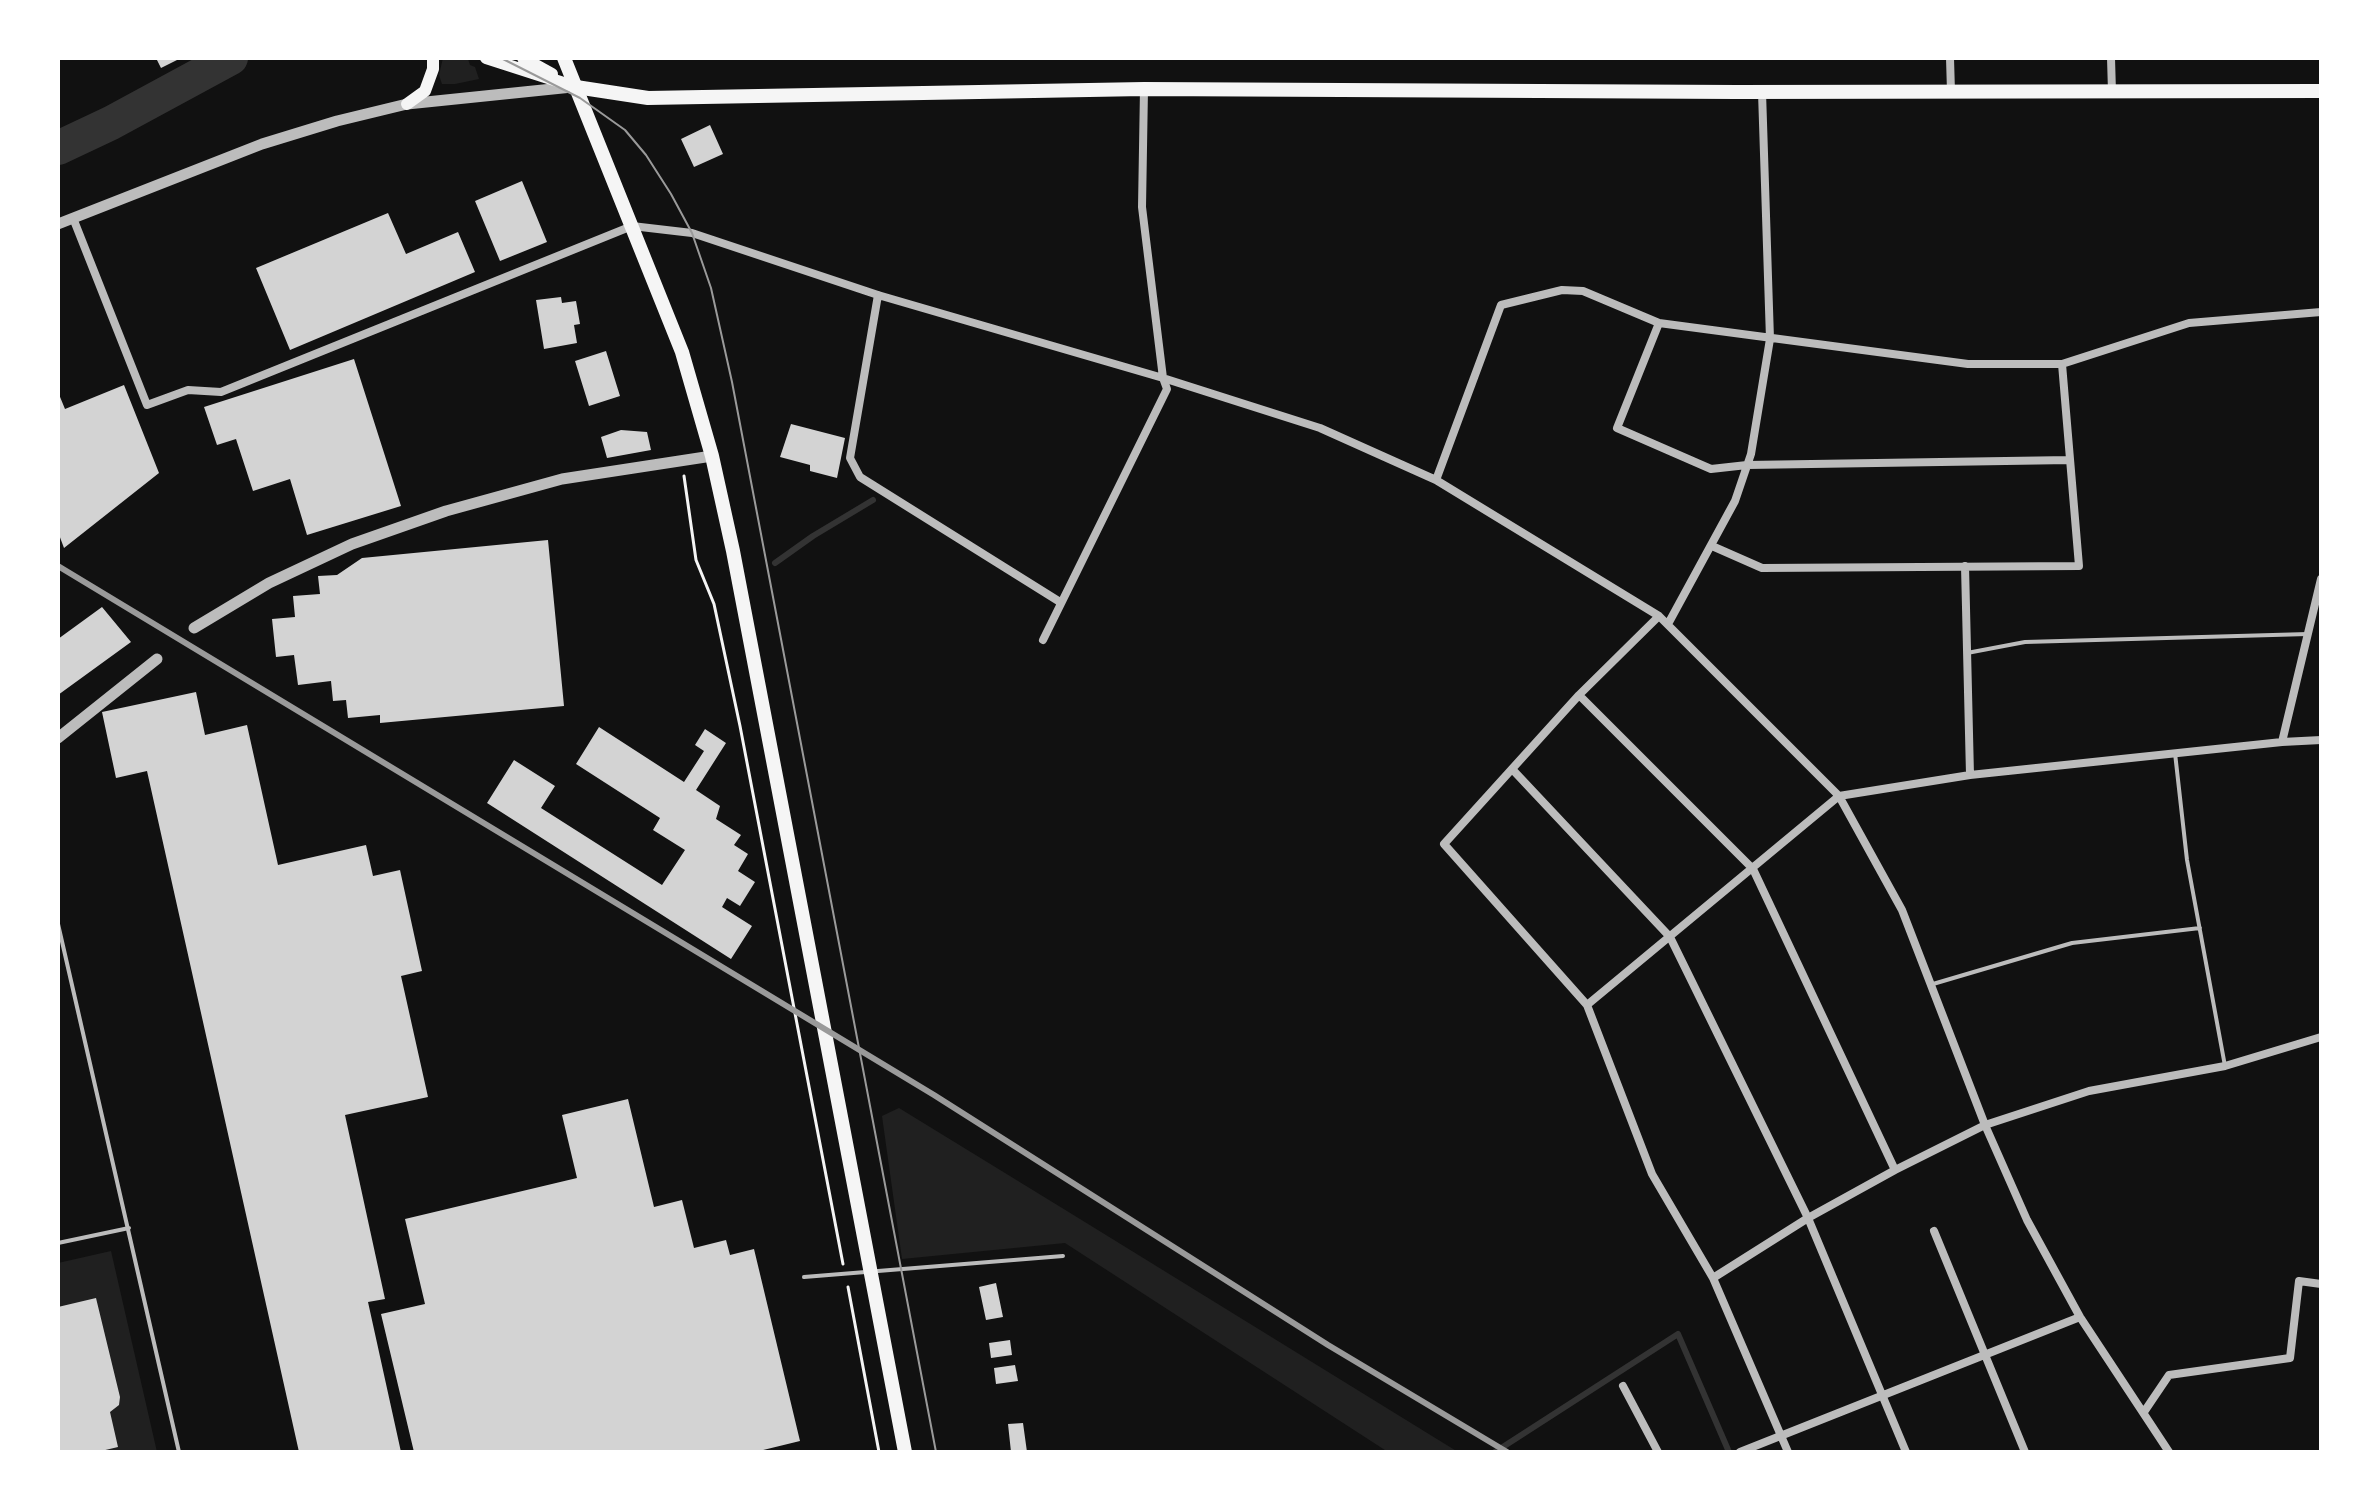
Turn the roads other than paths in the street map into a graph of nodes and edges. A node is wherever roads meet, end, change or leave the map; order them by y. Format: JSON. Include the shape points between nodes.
{"nodes":[{"id":1,"x":433,"y":58,"type":"edge"},
{"id":2,"x":486,"y":58,"type":"edge"},
{"id":3,"x":523,"y":58,"type":"edge"},
{"id":4,"x":564,"y":58,"type":"edge"},
{"id":5,"x":1950,"y":58,"type":"edge"},
{"id":6,"x":2111,"y":58,"type":"edge"},
{"id":7,"x":576,"y":87,"type":"junction"},
{"id":8,"x":1144,"y":89,"type":"junction"},
{"id":9,"x":2321,"y":91,"type":"edge"},
{"id":10,"x":1762,"y":92,"type":"junction"},
{"id":11,"x":1951,"y":92,"type":"junction"},
{"id":12,"x":2112,"y":92,"type":"junction"},
{"id":13,"x":407,"y":104,"type":"junction"},
{"id":14,"x":73,"y":218,"type":"junction"},
{"id":15,"x":58,"y":224,"type":"edge"},
{"id":16,"x":632,"y":226,"type":"junction"},
{"id":17,"x":878,"y":295,"type":"junction"},
{"id":18,"x":2321,"y":313,"type":"edge"},
{"id":19,"x":1659,"y":323,"type":"junction"},
{"id":20,"x":1770,"y":339,"type":"junction"},
{"id":21,"x":2062,"y":364,"type":"junction"},
{"id":22,"x":1163,"y":378,"type":"junction"},
{"id":23,"x":712,"y":456,"type":"junction"},
{"id":24,"x":2070,"y":460,"type":"junction"},
{"id":25,"x":1747,"y":465,"type":"junction"},
{"id":26,"x":1436,"y":480,"type":"junction"},
{"id":27,"x":1712,"y":546,"type":"junction"},
{"id":28,"x":1965,"y":566,"type":"junction"},
{"id":29,"x":2321,"y":579,"type":"edge"},
{"id":30,"x":1060,"y":602,"type":"junction"},
{"id":31,"x":1659,"y":616,"type":"junction"},
{"id":32,"x":1668,"y":624,"type":"junction"},
{"id":33,"x":194,"y":628,"type":"dead end"},
{"id":34,"x":2308,"y":634,"type":"junction"},
{"id":35,"x":1043,"y":640,"type":"dead end"},
{"id":36,"x":1967,"y":653,"type":"junction"},
{"id":37,"x":157,"y":659,"type":"dead end"},
{"id":38,"x":1579,"y":695,"type":"junction"},
{"id":39,"x":58,"y":738,"type":"edge"},
{"id":40,"x":2321,"y":740,"type":"edge"},
{"id":41,"x":2282,"y":742,"type":"junction"},
{"id":42,"x":2175,"y":753,"type":"junction"},
{"id":43,"x":1512,"y":769,"type":"junction"},
{"id":44,"x":1970,"y":775,"type":"junction"},
{"id":45,"x":1839,"y":796,"type":"junction"},
{"id":46,"x":1753,"y":869,"type":"junction"},
{"id":47,"x":58,"y":924,"type":"edge"},
{"id":48,"x":2200,"y":928,"type":"junction"},
{"id":49,"x":1670,"y":937,"type":"junction"},
{"id":50,"x":1931,"y":985,"type":"junction"},
{"id":51,"x":1587,"y":1005,"type":"junction"},
{"id":52,"x":2321,"y":1037,"type":"edge"},
{"id":53,"x":2225,"y":1066,"type":"junction"},
{"id":54,"x":1985,"y":1125,"type":"junction"},
{"id":55,"x":1895,"y":1170,"type":"junction"},
{"id":56,"x":1808,"y":1218,"type":"junction"},
{"id":57,"x":129,"y":1228,"type":"junction"},
{"id":58,"x":1934,"y":1231,"type":"dead end"},
{"id":59,"x":58,"y":1243,"type":"edge"},
{"id":60,"x":1063,"y":1256,"type":"dead end"},
{"id":61,"x":804,"y":1277,"type":"dead end"},
{"id":62,"x":1713,"y":1278,"type":"junction"},
{"id":63,"x":2321,"y":1284,"type":"edge"},
{"id":64,"x":2080,"y":1317,"type":"junction"},
{"id":65,"x":1986,"y":1353,"type":"junction"},
{"id":66,"x":1623,"y":1386,"type":"dead end"},
{"id":67,"x":1883,"y":1396,"type":"junction"},
{"id":68,"x":2144,"y":1412,"type":"junction"},
{"id":69,"x":1781,"y":1435,"type":"junction"},
{"id":70,"x":179,"y":1452,"type":"edge"},
{"id":71,"x":905,"y":1452,"type":"edge"},
{"id":72,"x":1658,"y":1452,"type":"edge"},
{"id":73,"x":1740,"y":1452,"type":"edge"},
{"id":74,"x":1788,"y":1452,"type":"edge"},
{"id":75,"x":1906,"y":1452,"type":"edge"},
{"id":76,"x":2025,"y":1452,"type":"edge"},
{"id":77,"x":2169,"y":1452,"type":"edge"}],
"edges":[{"from":1,"to":13,"type":"main road","via":[[425,91]]},
{"from":2,"to":7,"type":"main road"},
{"from":3,"to":7,"type":"main road"},
{"from":4,"to":7,"type":"main road"},
{"from":5,"to":11,"type":"street"},
{"from":6,"to":12,"type":"street"},
{"from":7,"to":8,"type":"main road","via":[[648,98]]},
{"from":7,"to":13,"type":"street"},
{"from":7,"to":16,"type":"main road"},
{"from":8,"to":10,"type":"main road"},
{"from":8,"to":22,"type":"street","via":[[1142,207]]},
{"from":9,"to":12,"type":"main road"},
{"from":10,"to":11,"type":"main road"},
{"from":10,"to":20,"type":"street"},
{"from":11,"to":12,"type":"main road"},
{"from":13,"to":14,"type":"street","via":[[262,144]]},
{"from":14,"to":15,"type":"street"},
{"from":14,"to":16,"type":"street","via":[[147,405],[188,390],[221,392]]},
{"from":16,"to":17,"type":"street","via":[[692,233]]},
{"from":16,"to":23,"type":"main road","via":[[682,352]]},
{"from":17,"to":22,"type":"street"},
{"from":17,"to":30,"type":"street","via":[[850,458],[860,477]]},
{"from":18,"to":21,"type":"street","via":[[2189,323]]},
{"from":19,"to":20,"type":"street"},
{"from":19,"to":25,"type":"street","via":[[1617,428],[1711,469]]},
{"from":19,"to":26,"type":"street","via":[[1583,291],[1562,290],[1501,305]]},
{"from":20,"to":21,"type":"street","via":[[1968,364]]},
{"from":20,"to":25,"type":"street"},
{"from":21,"to":24,"type":"street"},
{"from":22,"to":26,"type":"street","via":[[1320,428]]},
{"from":22,"to":30,"type":"street","via":[[1167,389]]},
{"from":23,"to":33,"type":"street","via":[[562,479],[446,511],[352,544],[269,583]]},
{"from":23,"to":71,"type":"main road"},
{"from":24,"to":25,"type":"street"},
{"from":24,"to":28,"type":"street","via":[[2079,566]]},
{"from":25,"to":27,"type":"street"},
{"from":26,"to":31,"type":"street"},
{"from":27,"to":28,"type":"street","via":[[1762,568]]},
{"from":27,"to":32,"type":"street"},
{"from":28,"to":36,"type":"street"},
{"from":29,"to":34,"type":"street"},
{"from":30,"to":35,"type":"street"},
{"from":31,"to":32,"type":"street"},
{"from":31,"to":38,"type":"street"},
{"from":32,"to":45,"type":"street"},
{"from":34,"to":36,"type":"lane","via":[[2025,642]]},
{"from":34,"to":41,"type":"street"},
{"from":36,"to":44,"type":"street"},
{"from":37,"to":39,"type":"street"},
{"from":38,"to":43,"type":"street"},
{"from":38,"to":46,"type":"street"},
{"from":40,"to":41,"type":"street"},
{"from":41,"to":42,"type":"street"},
{"from":42,"to":44,"type":"street"},
{"from":42,"to":48,"type":"lane"},
{"from":43,"to":49,"type":"street"},
{"from":43,"to":51,"type":"street","via":[[1444,844]]},
{"from":44,"to":45,"type":"street"},
{"from":45,"to":46,"type":"street"},
{"from":45,"to":50,"type":"street","via":[[1902,910]]},
{"from":46,"to":49,"type":"street"},
{"from":46,"to":55,"type":"street"},
{"from":47,"to":57,"type":"lane"},
{"from":48,"to":50,"type":"lane","via":[[2072,943]]},
{"from":48,"to":53,"type":"lane"},
{"from":49,"to":51,"type":"street"},
{"from":49,"to":56,"type":"street"},
{"from":50,"to":54,"type":"street"},
{"from":51,"to":62,"type":"street","via":[[1652,1174]]},
{"from":52,"to":53,"type":"street"},
{"from":53,"to":54,"type":"street","via":[[2089,1091]]},
{"from":54,"to":55,"type":"street"},
{"from":54,"to":64,"type":"street","via":[[2027,1220]]},
{"from":55,"to":56,"type":"street"},
{"from":56,"to":62,"type":"street"},
{"from":56,"to":67,"type":"street"},
{"from":57,"to":59,"type":"lane"},
{"from":57,"to":70,"type":"lane"},
{"from":58,"to":65,"type":"street"},
{"from":60,"to":61,"type":"lane"},
{"from":62,"to":69,"type":"street"},
{"from":63,"to":68,"type":"street","via":[[2299,1281],[2290,1358],[2169,1375]]},
{"from":64,"to":65,"type":"street"},
{"from":64,"to":68,"type":"street"},
{"from":65,"to":67,"type":"street"},
{"from":65,"to":76,"type":"street"},
{"from":66,"to":72,"type":"street"},
{"from":67,"to":69,"type":"street"},
{"from":67,"to":75,"type":"street"},
{"from":68,"to":77,"type":"street"},
{"from":69,"to":73,"type":"street"},
{"from":69,"to":74,"type":"street"}]}
